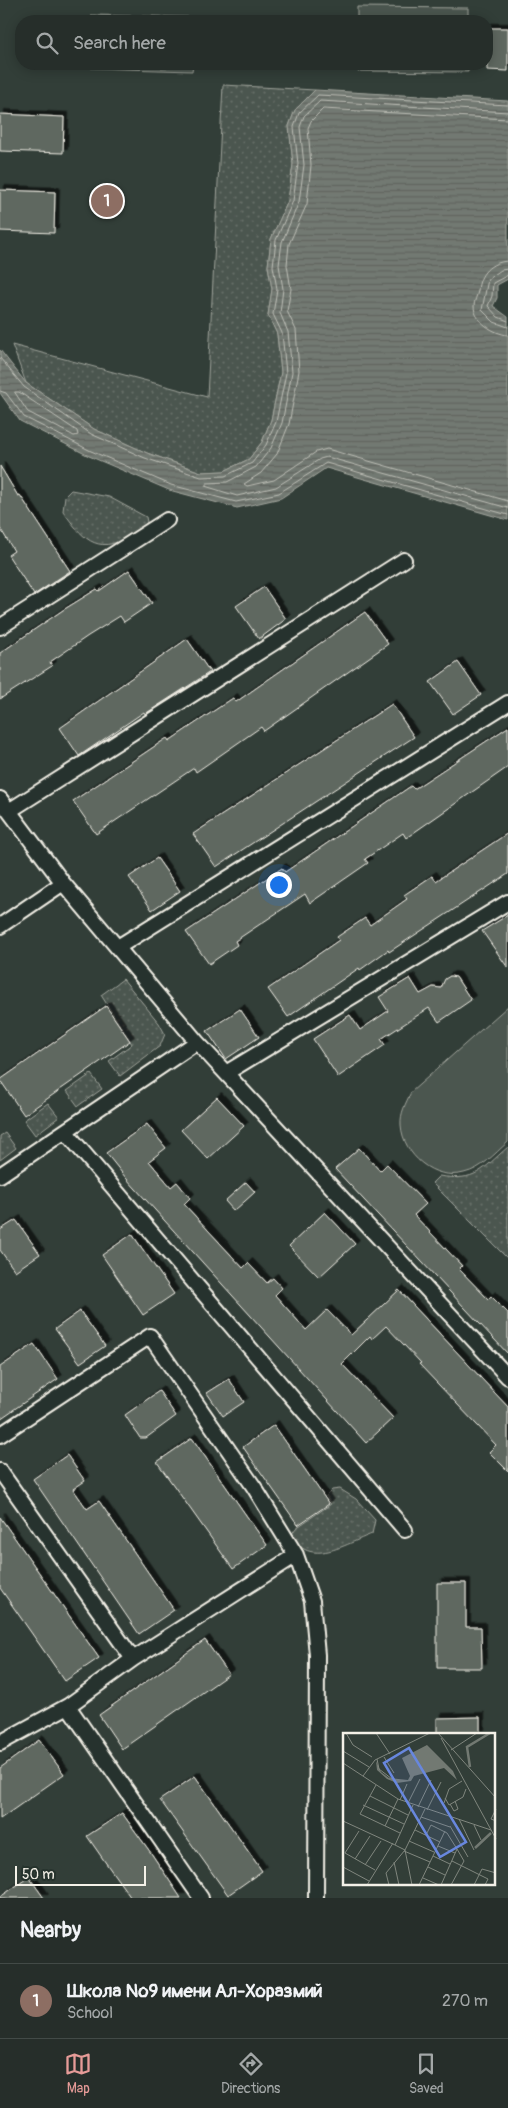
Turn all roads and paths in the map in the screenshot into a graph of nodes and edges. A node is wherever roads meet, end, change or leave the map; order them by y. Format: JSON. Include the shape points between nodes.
{"nodes":[{"id":1,"x":167,"y":520,"type":"dead end"},
{"id":2,"x":404,"y":560,"type":"dead end"},
{"id":3,"x":0,"y":627,"type":"edge"},
{"id":4,"x":508,"y":703,"type":"edge"},
{"id":5,"x":0,"y":800,"type":"edge"},
{"id":6,"x":9,"y":811,"type":"junction"},
{"id":7,"x":64,"y":883,"type":"junction"},
{"id":8,"x":508,"y":902,"type":"edge"},
{"id":9,"x":0,"y":926,"type":"edge"},
{"id":10,"x":118,"y":947,"type":"junction"},
{"id":11,"x":197,"y":1042,"type":"junction"},
{"id":12,"x":226,"y":1073,"type":"junction"},
{"id":13,"x":65,"y":1131,"type":"junction"},
{"id":14,"x":0,"y":1175,"type":"edge"},
{"id":15,"x":508,"y":1377,"type":"edge"},
{"id":16,"x":0,"y":1435,"type":"edge"},
{"id":17,"x":0,"y":1470,"type":"edge"},
{"id":18,"x":405,"y":1530,"type":"dead end"},
{"id":19,"x":296,"y":1555,"type":"junction"},
{"id":20,"x":133,"y":1659,"type":"junction"},
{"id":21,"x":68,"y":1706,"type":"junction"},
{"id":22,"x":0,"y":1743,"type":"edge"},
{"id":23,"x":201,"y":1898,"type":"edge"},
{"id":24,"x":316,"y":1898,"type":"edge"}],
"edges":[{"from":1,"to":3,"type":"street"},
{"from":2,"to":6,"type":"street"},
{"from":4,"to":10,"type":"street"},
{"from":5,"to":6,"type":"street"},
{"from":6,"to":7,"type":"street"},
{"from":7,"to":9,"type":"street"},
{"from":7,"to":10,"type":"street"},
{"from":8,"to":12,"type":"street"},
{"from":10,"to":11,"type":"street"},
{"from":11,"to":12,"type":"street"},
{"from":11,"to":13,"type":"street"},
{"from":12,"to":15,"type":"street"},
{"from":13,"to":14,"type":"street"},
{"from":13,"to":18,"type":"street"},
{"from":16,"to":19,"type":"street","via":[[150,1336],[254,1487]]},
{"from":17,"to":20,"type":"street"},
{"from":19,"to":20,"type":"street"},
{"from":19,"to":24,"type":"street","via":[[312,1601],[317,1655]]},
{"from":20,"to":21,"type":"street"},
{"from":21,"to":22,"type":"street"},
{"from":21,"to":23,"type":"street"}]}
